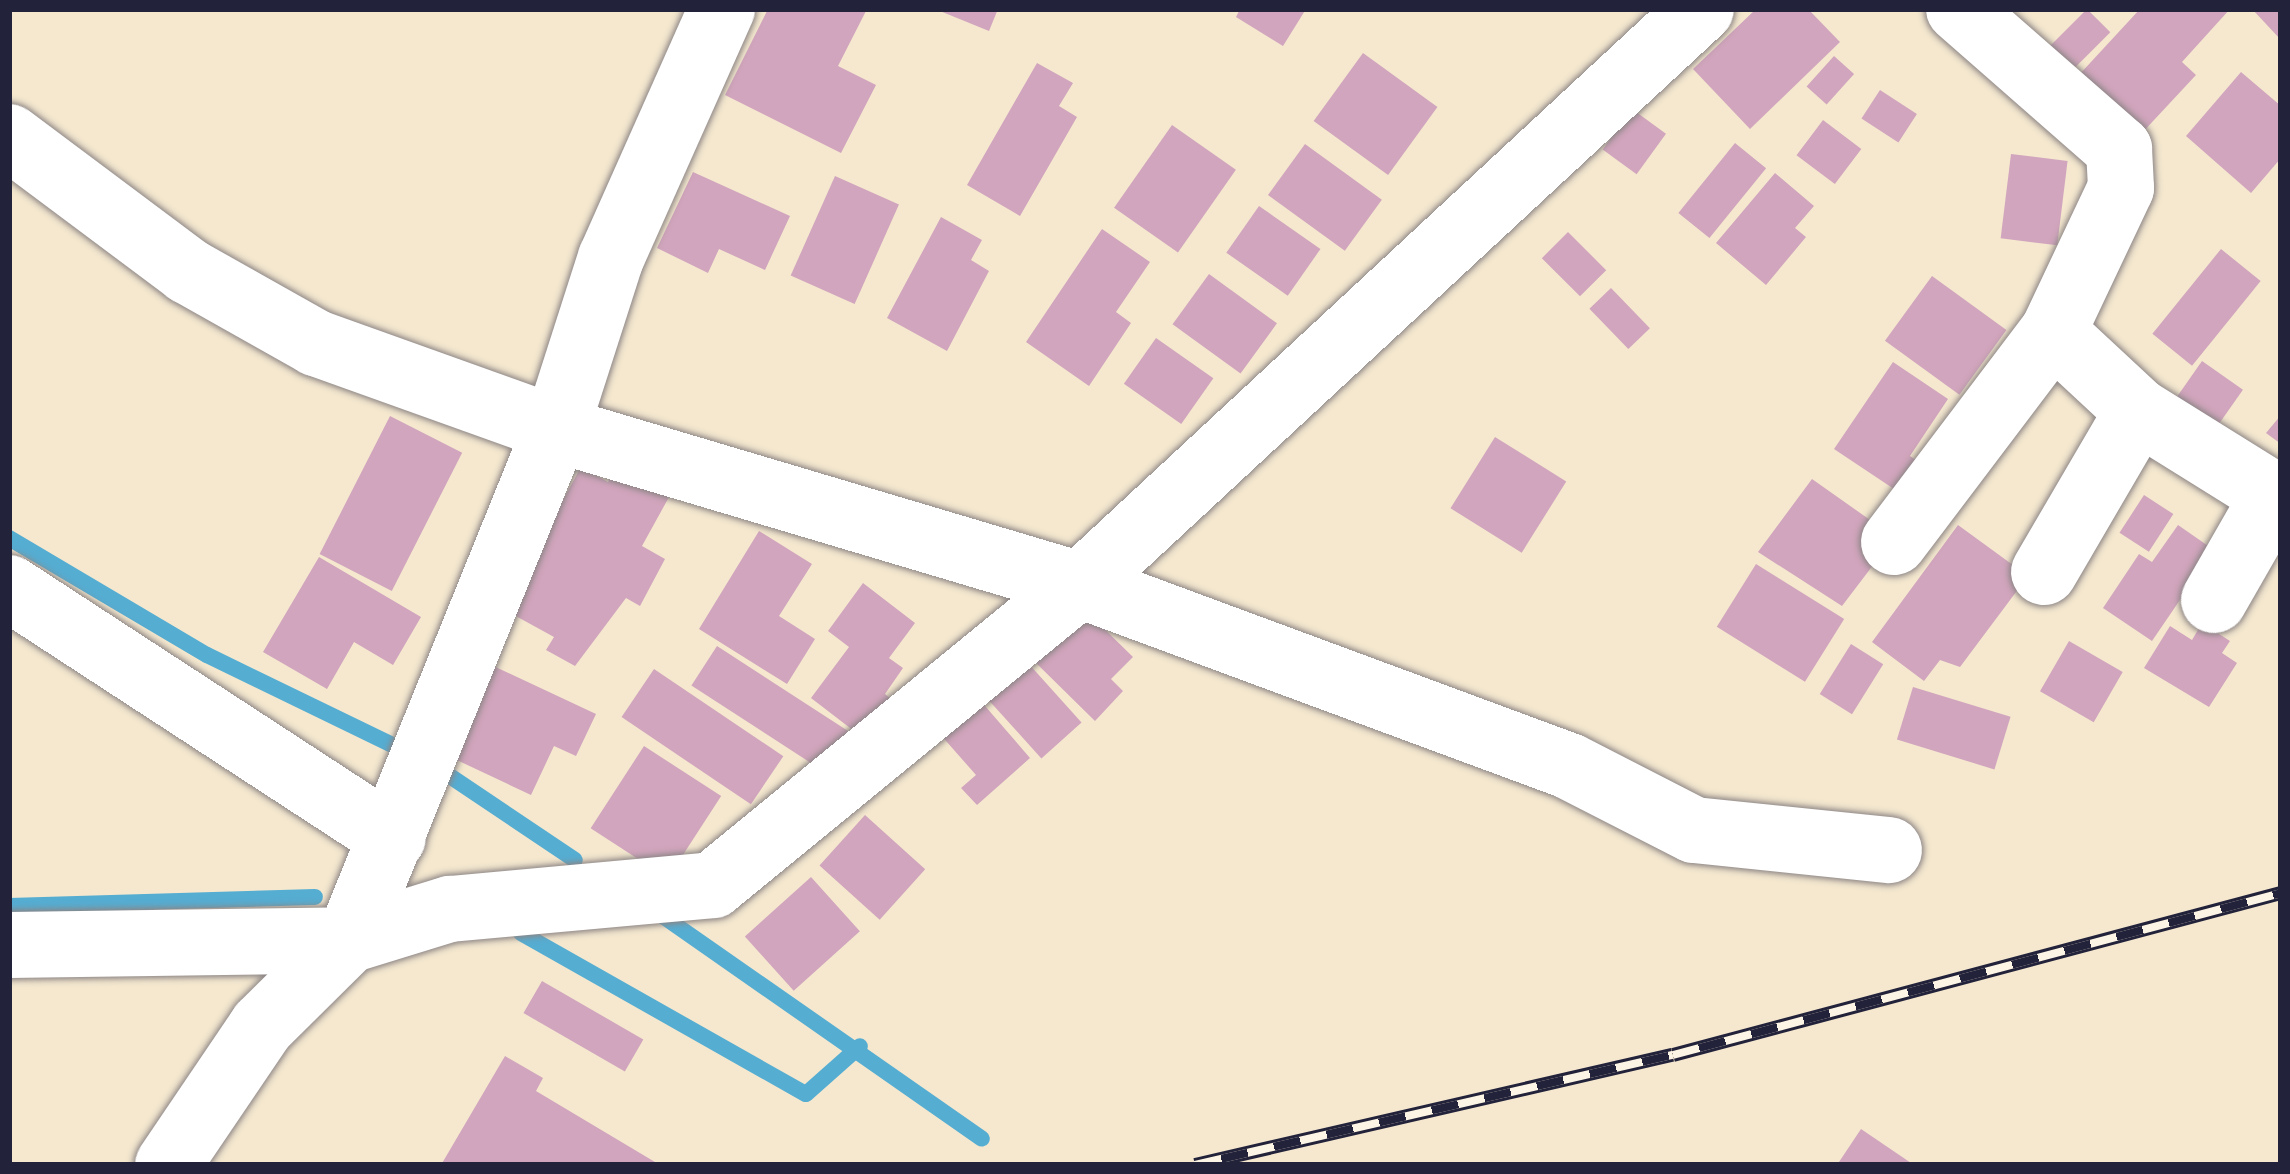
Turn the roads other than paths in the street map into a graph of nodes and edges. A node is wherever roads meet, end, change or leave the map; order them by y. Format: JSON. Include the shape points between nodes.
{"nodes":[{"id":1,"x":722,"y":9,"type":"edge"},
{"id":2,"x":1701,"y":9,"type":"edge"},
{"id":3,"x":1959,"y":9,"type":"edge"},
{"id":4,"x":9,"y":137,"type":"edge"},
{"id":5,"x":2053,"y":332,"type":"junction"},
{"id":6,"x":2138,"y":411,"type":"junction"},
{"id":7,"x":556,"y":429,"type":"junction"},
{"id":8,"x":2277,"y":498,"type":"edge"},
{"id":9,"x":1894,"y":542,"type":"dead end"},
{"id":10,"x":2044,"y":572,"type":"dead end"},
{"id":11,"x":1080,"y":585,"type":"junction"},
{"id":12,"x":9,"y":588,"type":"edge"},
{"id":13,"x":2214,"y":599,"type":"dead end"},
{"id":14,"x":393,"y":838,"type":"junction"},
{"id":15,"x":1888,"y":850,"type":"dead end"},
{"id":16,"x":349,"y":940,"type":"junction"},
{"id":17,"x":9,"y":945,"type":"edge"},
{"id":18,"x":168,"y":1165,"type":"edge"}],
"edges":[{"from":1,"to":7,"type":"street","via":[[611,258]]},
{"from":2,"to":11,"type":"street"},
{"from":3,"to":5,"type":"street","via":[[2119,149],[2121,188],[2065,287]]},
{"from":4,"to":7,"type":"street","via":[[188,271],[316,343]]},
{"from":5,"to":6,"type":"street"},
{"from":5,"to":9,"type":"street"},
{"from":6,"to":8,"type":"street"},
{"from":6,"to":10,"type":"street"},
{"from":7,"to":11,"type":"street"},
{"from":7,"to":14,"type":"street"},
{"from":8,"to":13,"type":"street"},
{"from":11,"to":15,"type":"street","via":[[1570,766],[1694,830]]},
{"from":11,"to":16,"type":"street","via":[[713,885],[450,909]]},
{"from":12,"to":14,"type":"street"},
{"from":14,"to":16,"type":"street"},
{"from":16,"to":17,"type":"street"},
{"from":16,"to":18,"type":"street","via":[[262,1026]]}]}
